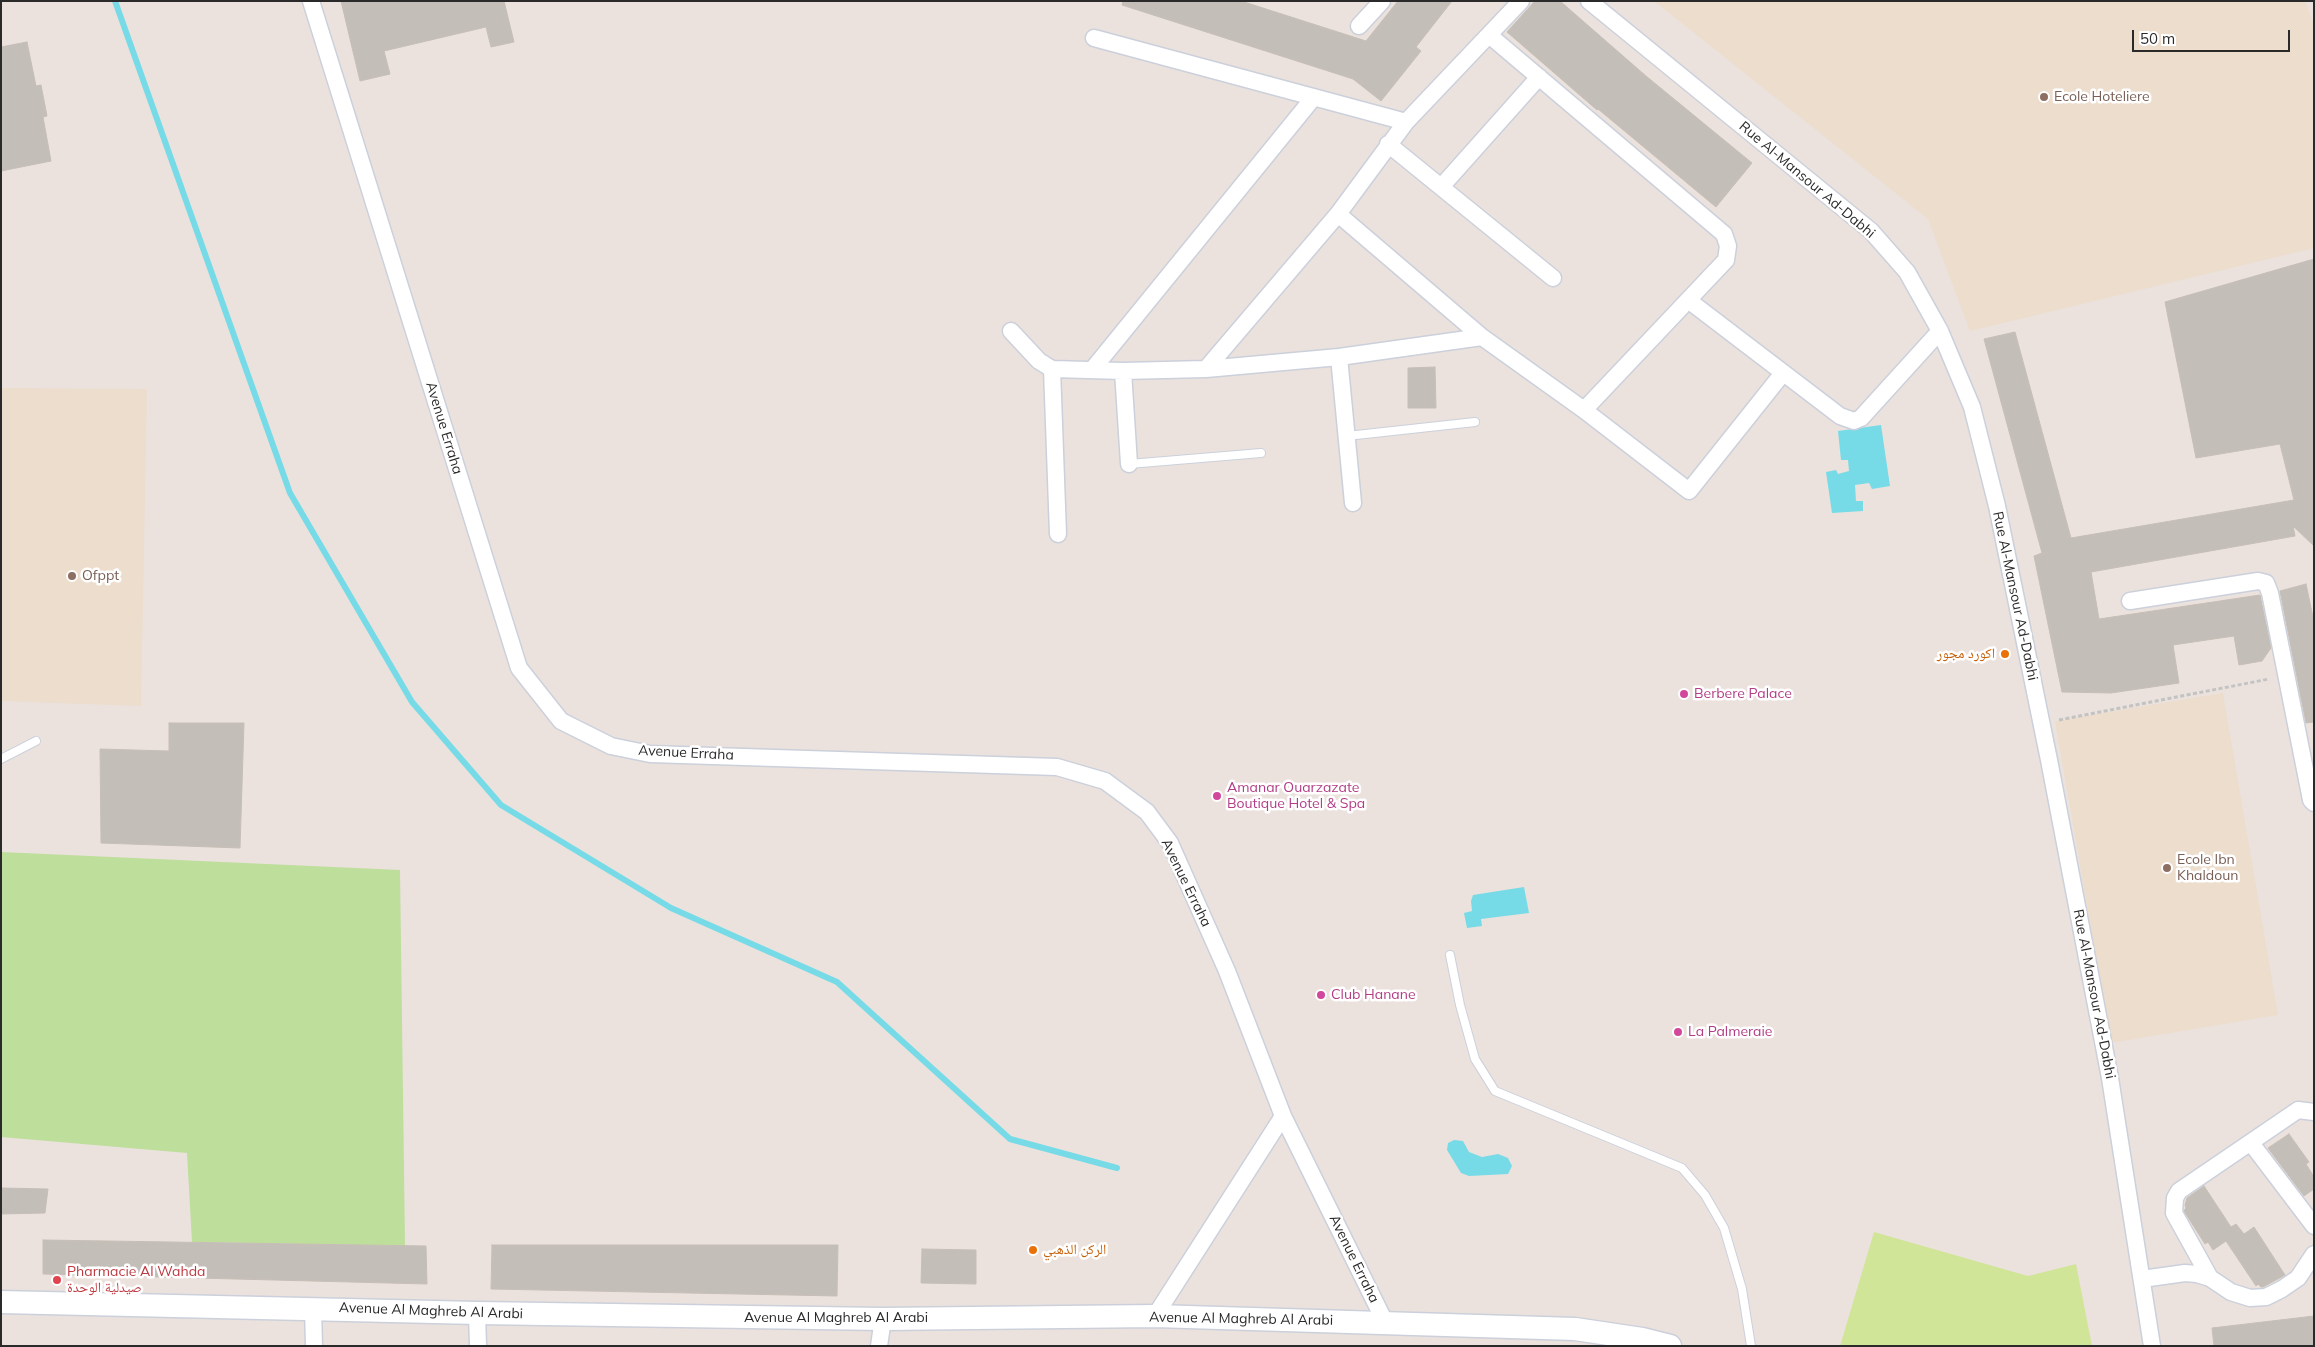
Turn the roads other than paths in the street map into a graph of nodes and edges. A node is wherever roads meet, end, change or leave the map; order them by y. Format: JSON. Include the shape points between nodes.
{"nodes":[{"id":1,"x":311,"y":1,"type":"edge"},
{"id":2,"x":1382,"y":1,"type":"edge"},
{"id":3,"x":1521,"y":1,"type":"edge"},
{"id":4,"x":1589,"y":1,"type":"edge"},
{"id":5,"x":1360,"y":26,"type":"dead end"},
{"id":6,"x":1489,"y":35,"type":"junction"},
{"id":7,"x":1094,"y":38,"type":"dead end"},
{"id":8,"x":1539,"y":77,"type":"junction"},
{"id":9,"x":1314,"y":97,"type":"junction"},
{"id":10,"x":1406,"y":122,"type":"junction"},
{"id":11,"x":1388,"y":144,"type":"junction"},
{"id":12,"x":1441,"y":187,"type":"junction"},
{"id":13,"x":1338,"y":214,"type":"junction"},
{"id":14,"x":1553,"y":278,"type":"dead end"},
{"id":15,"x":1688,"y":300,"type":"junction"},
{"id":16,"x":1011,"y":331,"type":"dead end"},
{"id":17,"x":1940,"y":332,"type":"junction"},
{"id":18,"x":1482,"y":337,"type":"junction"},
{"id":19,"x":1339,"y":357,"type":"junction"},
{"id":20,"x":1052,"y":369,"type":"junction"},
{"id":21,"x":1206,"y":369,"type":"junction"},
{"id":22,"x":1092,"y":370,"type":"junction"},
{"id":23,"x":1123,"y":371,"type":"junction"},
{"id":24,"x":1783,"y":373,"type":"junction"},
{"id":25,"x":1584,"y":410,"type":"junction"},
{"id":26,"x":1475,"y":422,"type":"dead end"},
{"id":27,"x":1347,"y":436,"type":"junction"},
{"id":28,"x":1261,"y":453,"type":"dead end"},
{"id":29,"x":1129,"y":464,"type":"joint"},
{"id":30,"x":1353,"y":503,"type":"dead end"},
{"id":31,"x":1058,"y":534,"type":"dead end"},
{"id":32,"x":2130,"y":602,"type":"dead end"},
{"id":33,"x":36,"y":741,"type":"dead end"},
{"id":34,"x":1,"y":759,"type":"edge"},
{"id":35,"x":2314,"y":803,"type":"edge"},
{"id":36,"x":1450,"y":955,"type":"dead end"},
{"id":37,"x":2314,"y":1112,"type":"edge"},
{"id":38,"x":1284,"y":1116,"type":"junction"},
{"id":39,"x":2251,"y":1143,"type":"junction"},
{"id":40,"x":2314,"y":1226,"type":"edge"},
{"id":41,"x":2314,"y":1254,"type":"edge"},
{"id":42,"x":2210,"y":1278,"type":"junction"},
{"id":43,"x":2142,"y":1279,"type":"junction"},
{"id":44,"x":1,"y":1302,"type":"edge"},
{"id":45,"x":313,"y":1308,"type":"junction"},
{"id":46,"x":478,"y":1313,"type":"junction"},
{"id":47,"x":1155,"y":1316,"type":"junction"},
{"id":48,"x":883,"y":1319,"type":"junction"},
{"id":49,"x":1385,"y":1322,"type":"junction"},
{"id":50,"x":314,"y":1346,"type":"edge"},
{"id":51,"x":478,"y":1346,"type":"edge"},
{"id":52,"x":879,"y":1346,"type":"edge"},
{"id":53,"x":1670,"y":1346,"type":"edge"},
{"id":54,"x":1751,"y":1346,"type":"edge"},
{"id":55,"x":2152,"y":1346,"type":"edge"}],
"edges":[{"from":1,"to":38,"type":"street","name":"Avenue Erraha","via":[[518,668],[561,721],[611,746],[650,754],[1057,767],[1105,781],[1147,812],[1170,843],[1227,971]]},
{"from":2,"to":5,"type":"street"},
{"from":3,"to":6,"type":"street"},
{"from":4,"to":17,"type":"street","name":"Rue Al-Mansour Ad-Dabhi","via":[[1871,231],[1907,272]]},
{"from":6,"to":8,"type":"street"},
{"from":6,"to":10,"type":"street"},
{"from":7,"to":9,"type":"street"},
{"from":8,"to":12,"type":"street"},
{"from":8,"to":15,"type":"street","via":[[1724,234],[1728,246],[1726,260]]},
{"from":9,"to":10,"type":"street"},
{"from":9,"to":22,"type":"street"},
{"from":10,"to":11,"type":"street"},
{"from":11,"to":12,"type":"street"},
{"from":11,"to":13,"type":"street"},
{"from":12,"to":14,"type":"street"},
{"from":13,"to":18,"type":"street"},
{"from":13,"to":21,"type":"street"},
{"from":15,"to":24,"type":"street"},
{"from":15,"to":25,"type":"street"},
{"from":16,"to":20,"type":"street","via":[[1039,361]]},
{"from":17,"to":24,"type":"street","via":[[1854,422],[1840,416]]},
{"from":17,"to":43,"type":"street","name":"Rue Al-Mansour Ad-Dabhi","via":[[1972,407],[1997,506],[2110,1078]]},
{"from":18,"to":19,"type":"street"},
{"from":18,"to":25,"type":"street"},
{"from":19,"to":21,"type":"street"},
{"from":19,"to":27,"type":"street"},
{"from":20,"to":22,"type":"street"},
{"from":20,"to":31,"type":"street"},
{"from":21,"to":23,"type":"street"},
{"from":22,"to":23,"type":"street"},
{"from":23,"to":29,"type":"street"},
{"from":24,"to":25,"type":"street","via":[[1690,491]]},
{"from":26,"to":27,"type":"lane"},
{"from":27,"to":30,"type":"street"},
{"from":28,"to":29,"type":"lane"},
{"from":32,"to":35,"type":"street","via":[[2258,581],[2266,583]]},
{"from":33,"to":34,"type":"lane"},
{"from":36,"to":54,"type":"lane","via":[[1475,1059],[1495,1091],[1682,1168],[1706,1195],[1724,1228],[1742,1289]]},
{"from":37,"to":39,"type":"street","via":[[2298,1110]]},
{"from":38,"to":47,"type":"street"},
{"from":38,"to":49,"type":"street","name":"Avenue Erraha"},
{"from":39,"to":40,"type":"street"},
{"from":39,"to":42,"type":"street","via":[[2179,1191],[2175,1198],[2174,1213]]},
{"from":41,"to":42,"type":"street","via":[[2298,1278],[2266,1297],[2250,1298],[2231,1292]]},
{"from":42,"to":43,"type":"street","via":[[2185,1273]]},
{"from":43,"to":55,"type":"street","name":"Rue Al-Mansour Ad-Dabhi"},
{"from":44,"to":45,"type":"main road","name":"Avenue Al Maghreb Al Arabi"},
{"from":45,"to":46,"type":"main road","name":"Avenue Al Maghreb Al Arabi"},
{"from":45,"to":50,"type":"street"},
{"from":46,"to":48,"type":"main road","name":"Avenue Al Maghreb Al Arabi"},
{"from":46,"to":51,"type":"street"},
{"from":47,"to":48,"type":"main road","name":"Avenue Al Maghreb Al Arabi"},
{"from":47,"to":49,"type":"main road","name":"Avenue Al Maghreb Al Arabi"},
{"from":48,"to":52,"type":"street"},
{"from":49,"to":53,"type":"main road","name":"Avenue Al Maghreb Al Arabi","via":[[1594,1335]]}]}
